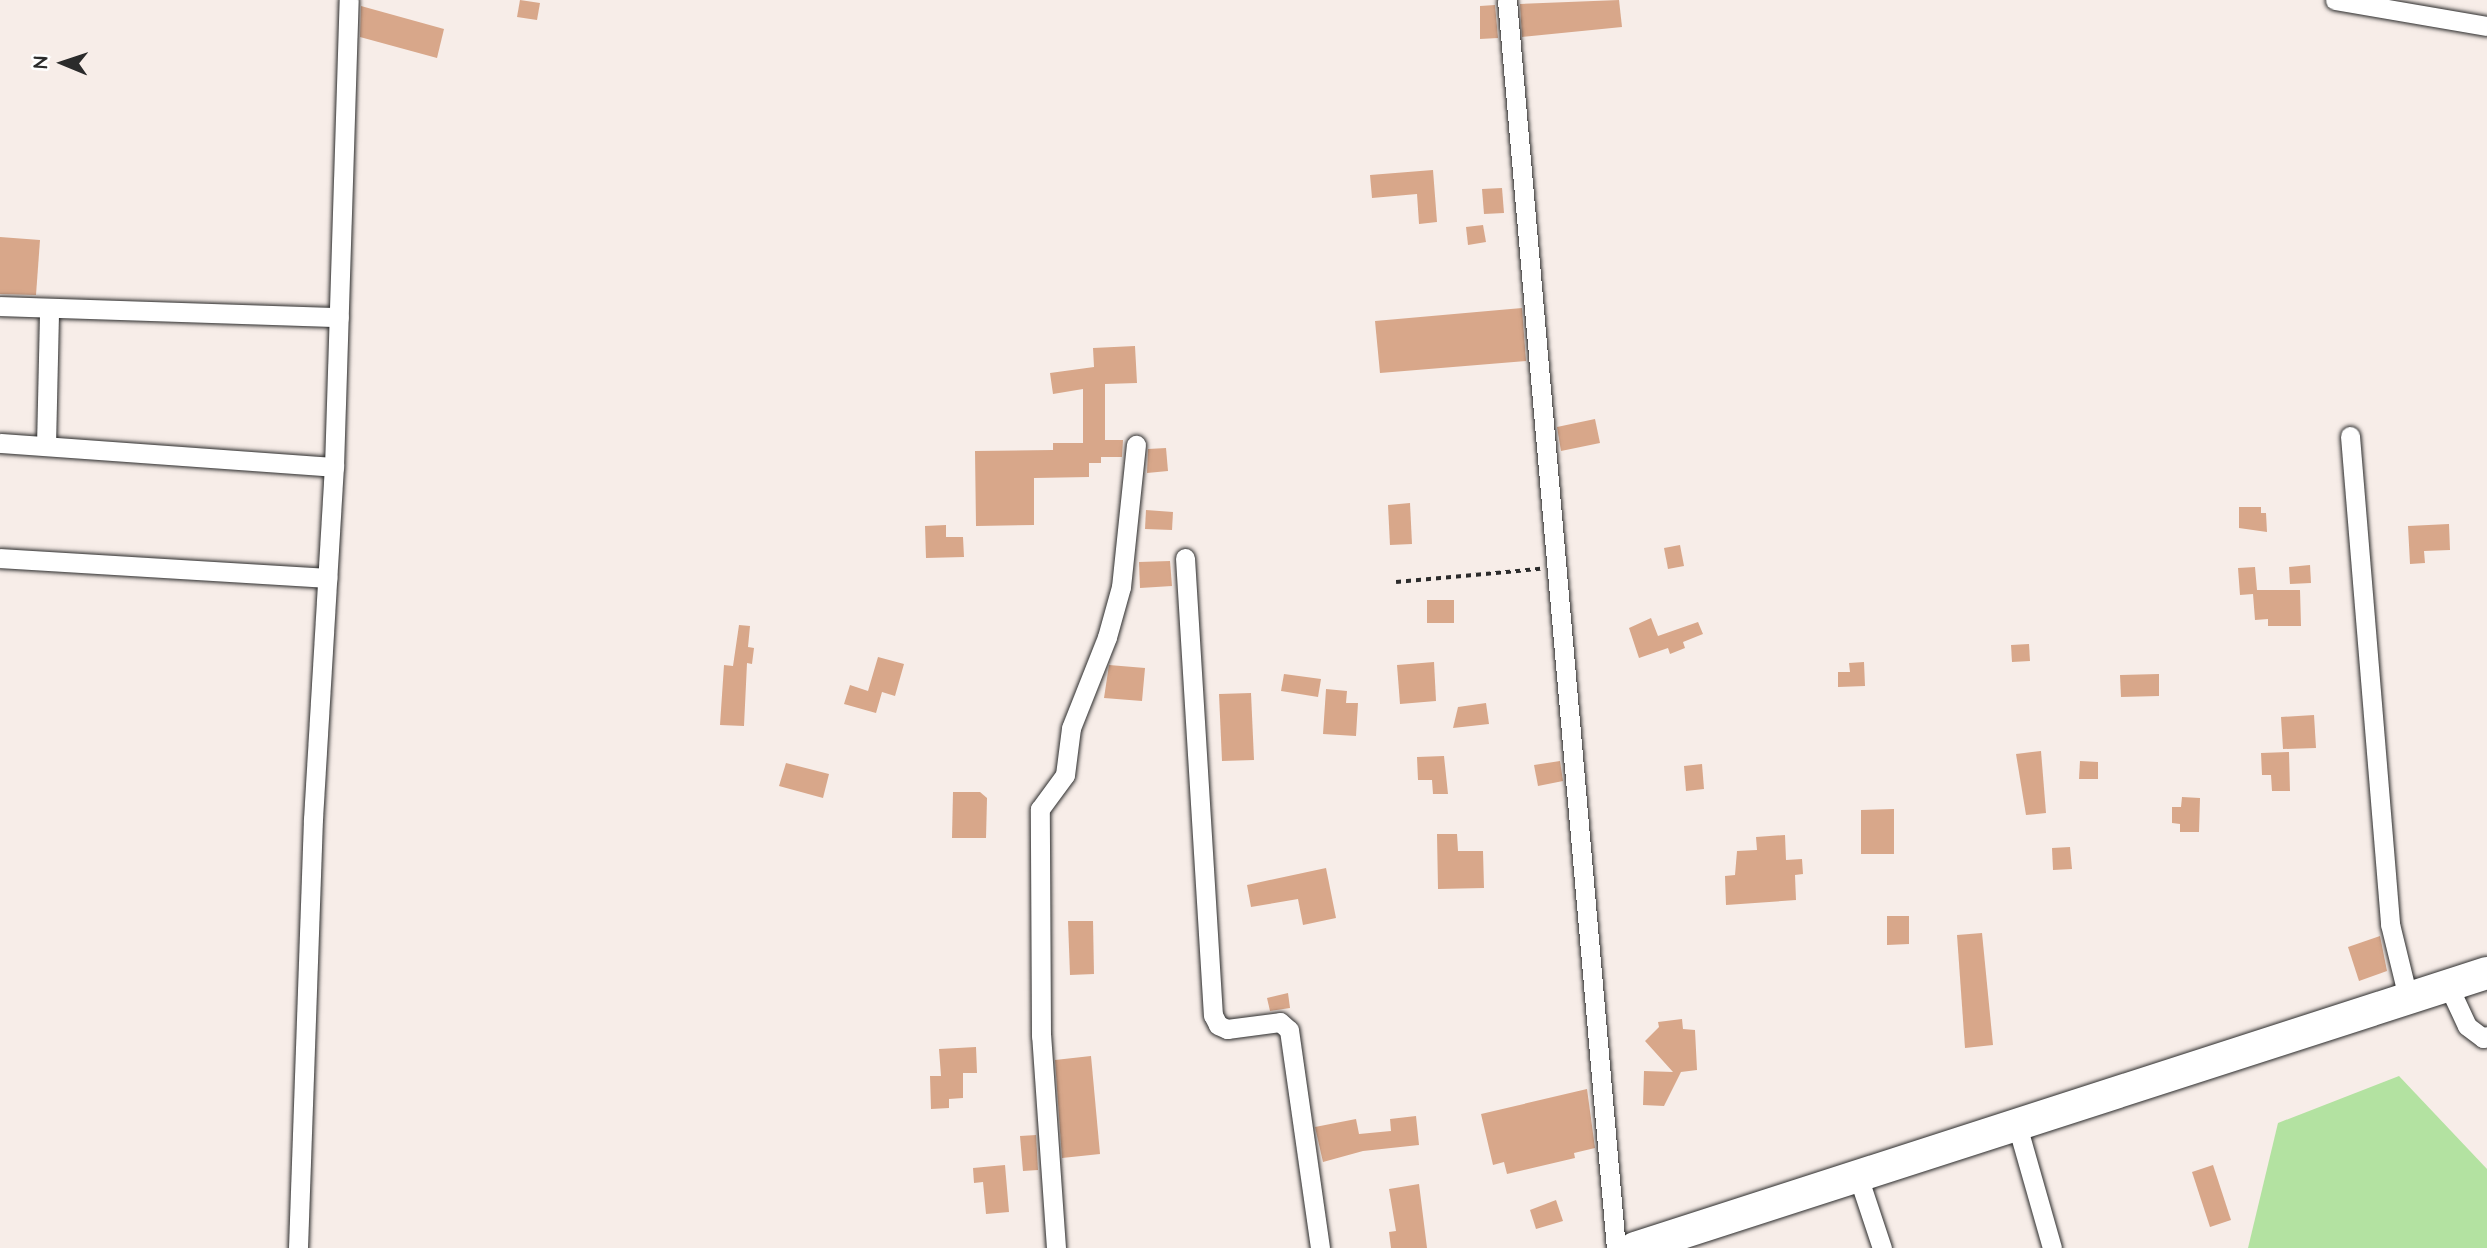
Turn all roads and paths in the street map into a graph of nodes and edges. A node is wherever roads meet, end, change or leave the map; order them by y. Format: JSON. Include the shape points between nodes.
{"nodes":[{"id":1,"x":349,"y":0,"type":"edge"},
{"id":2,"x":1507,"y":0,"type":"edge"},
{"id":3,"x":2335,"y":0,"type":"edge"},
{"id":4,"x":2487,"y":26,"type":"edge"},
{"id":5,"x":0,"y":306,"type":"edge"},
{"id":6,"x":49,"y":309,"type":"junction"},
{"id":7,"x":339,"y":317,"type":"junction"},
{"id":8,"x":2350,"y":436,"type":"dead end"},
{"id":9,"x":0,"y":443,"type":"edge"},
{"id":10,"x":1136,"y":445,"type":"dead end"},
{"id":11,"x":46,"y":446,"type":"junction"},
{"id":12,"x":334,"y":467,"type":"junction"},
{"id":13,"x":0,"y":558,"type":"edge"},
{"id":14,"x":1185,"y":558,"type":"dead end"},
{"id":15,"x":1556,"y":567,"type":"junction"},
{"id":16,"x":327,"y":578,"type":"junction"},
{"id":17,"x":1396,"y":582,"type":"dead end"},
{"id":18,"x":2487,"y":973,"type":"edge"},
{"id":19,"x":2448,"y":985,"type":"junction"},
{"id":20,"x":2408,"y":998,"type":"junction"},
{"id":21,"x":2487,"y":1036,"type":"edge"},
{"id":22,"x":2017,"y":1125,"type":"junction"},
{"id":23,"x":1857,"y":1173,"type":"junction"},
{"id":24,"x":298,"y":1248,"type":"edge"},
{"id":25,"x":1056,"y":1248,"type":"edge"},
{"id":26,"x":1320,"y":1248,"type":"edge"},
{"id":27,"x":1616,"y":1248,"type":"edge"},
{"id":28,"x":1635,"y":1248,"type":"edge"},
{"id":29,"x":1882,"y":1248,"type":"edge"},
{"id":30,"x":2052,"y":1248,"type":"edge"}],
"edges":[{"from":1,"to":7,"type":"street"},
{"from":2,"to":15,"type":"street"},
{"from":3,"to":4,"type":"street"},
{"from":5,"to":6,"type":"street"},
{"from":6,"to":7,"type":"street"},
{"from":6,"to":11,"type":"street"},
{"from":7,"to":12,"type":"street"},
{"from":8,"to":20,"type":"street","via":[[2390,924]]},
{"from":9,"to":11,"type":"street"},
{"from":10,"to":25,"type":"street","via":[[1121,587],[1071,728],[1065,775],[1040,809],[1041,1036]]},
{"from":11,"to":12,"type":"street"},
{"from":12,"to":16,"type":"street"},
{"from":13,"to":16,"type":"street"},
{"from":14,"to":26,"type":"street","via":[[1213,1014],[1218,1025],[1227,1029],[1280,1022],[1289,1030]]},
{"from":15,"to":17,"type":"path"},
{"from":15,"to":27,"type":"street"},
{"from":16,"to":24,"type":"street","via":[[313,819]]},
{"from":18,"to":19,"type":"main road"},
{"from":19,"to":20,"type":"main road"},
{"from":19,"to":21,"type":"street","via":[[2467,1026],[2483,1038]]},
{"from":20,"to":22,"type":"main road"},
{"from":22,"to":23,"type":"main road"},
{"from":22,"to":30,"type":"street"},
{"from":23,"to":28,"type":"main road"},
{"from":23,"to":29,"type":"street"}]}
